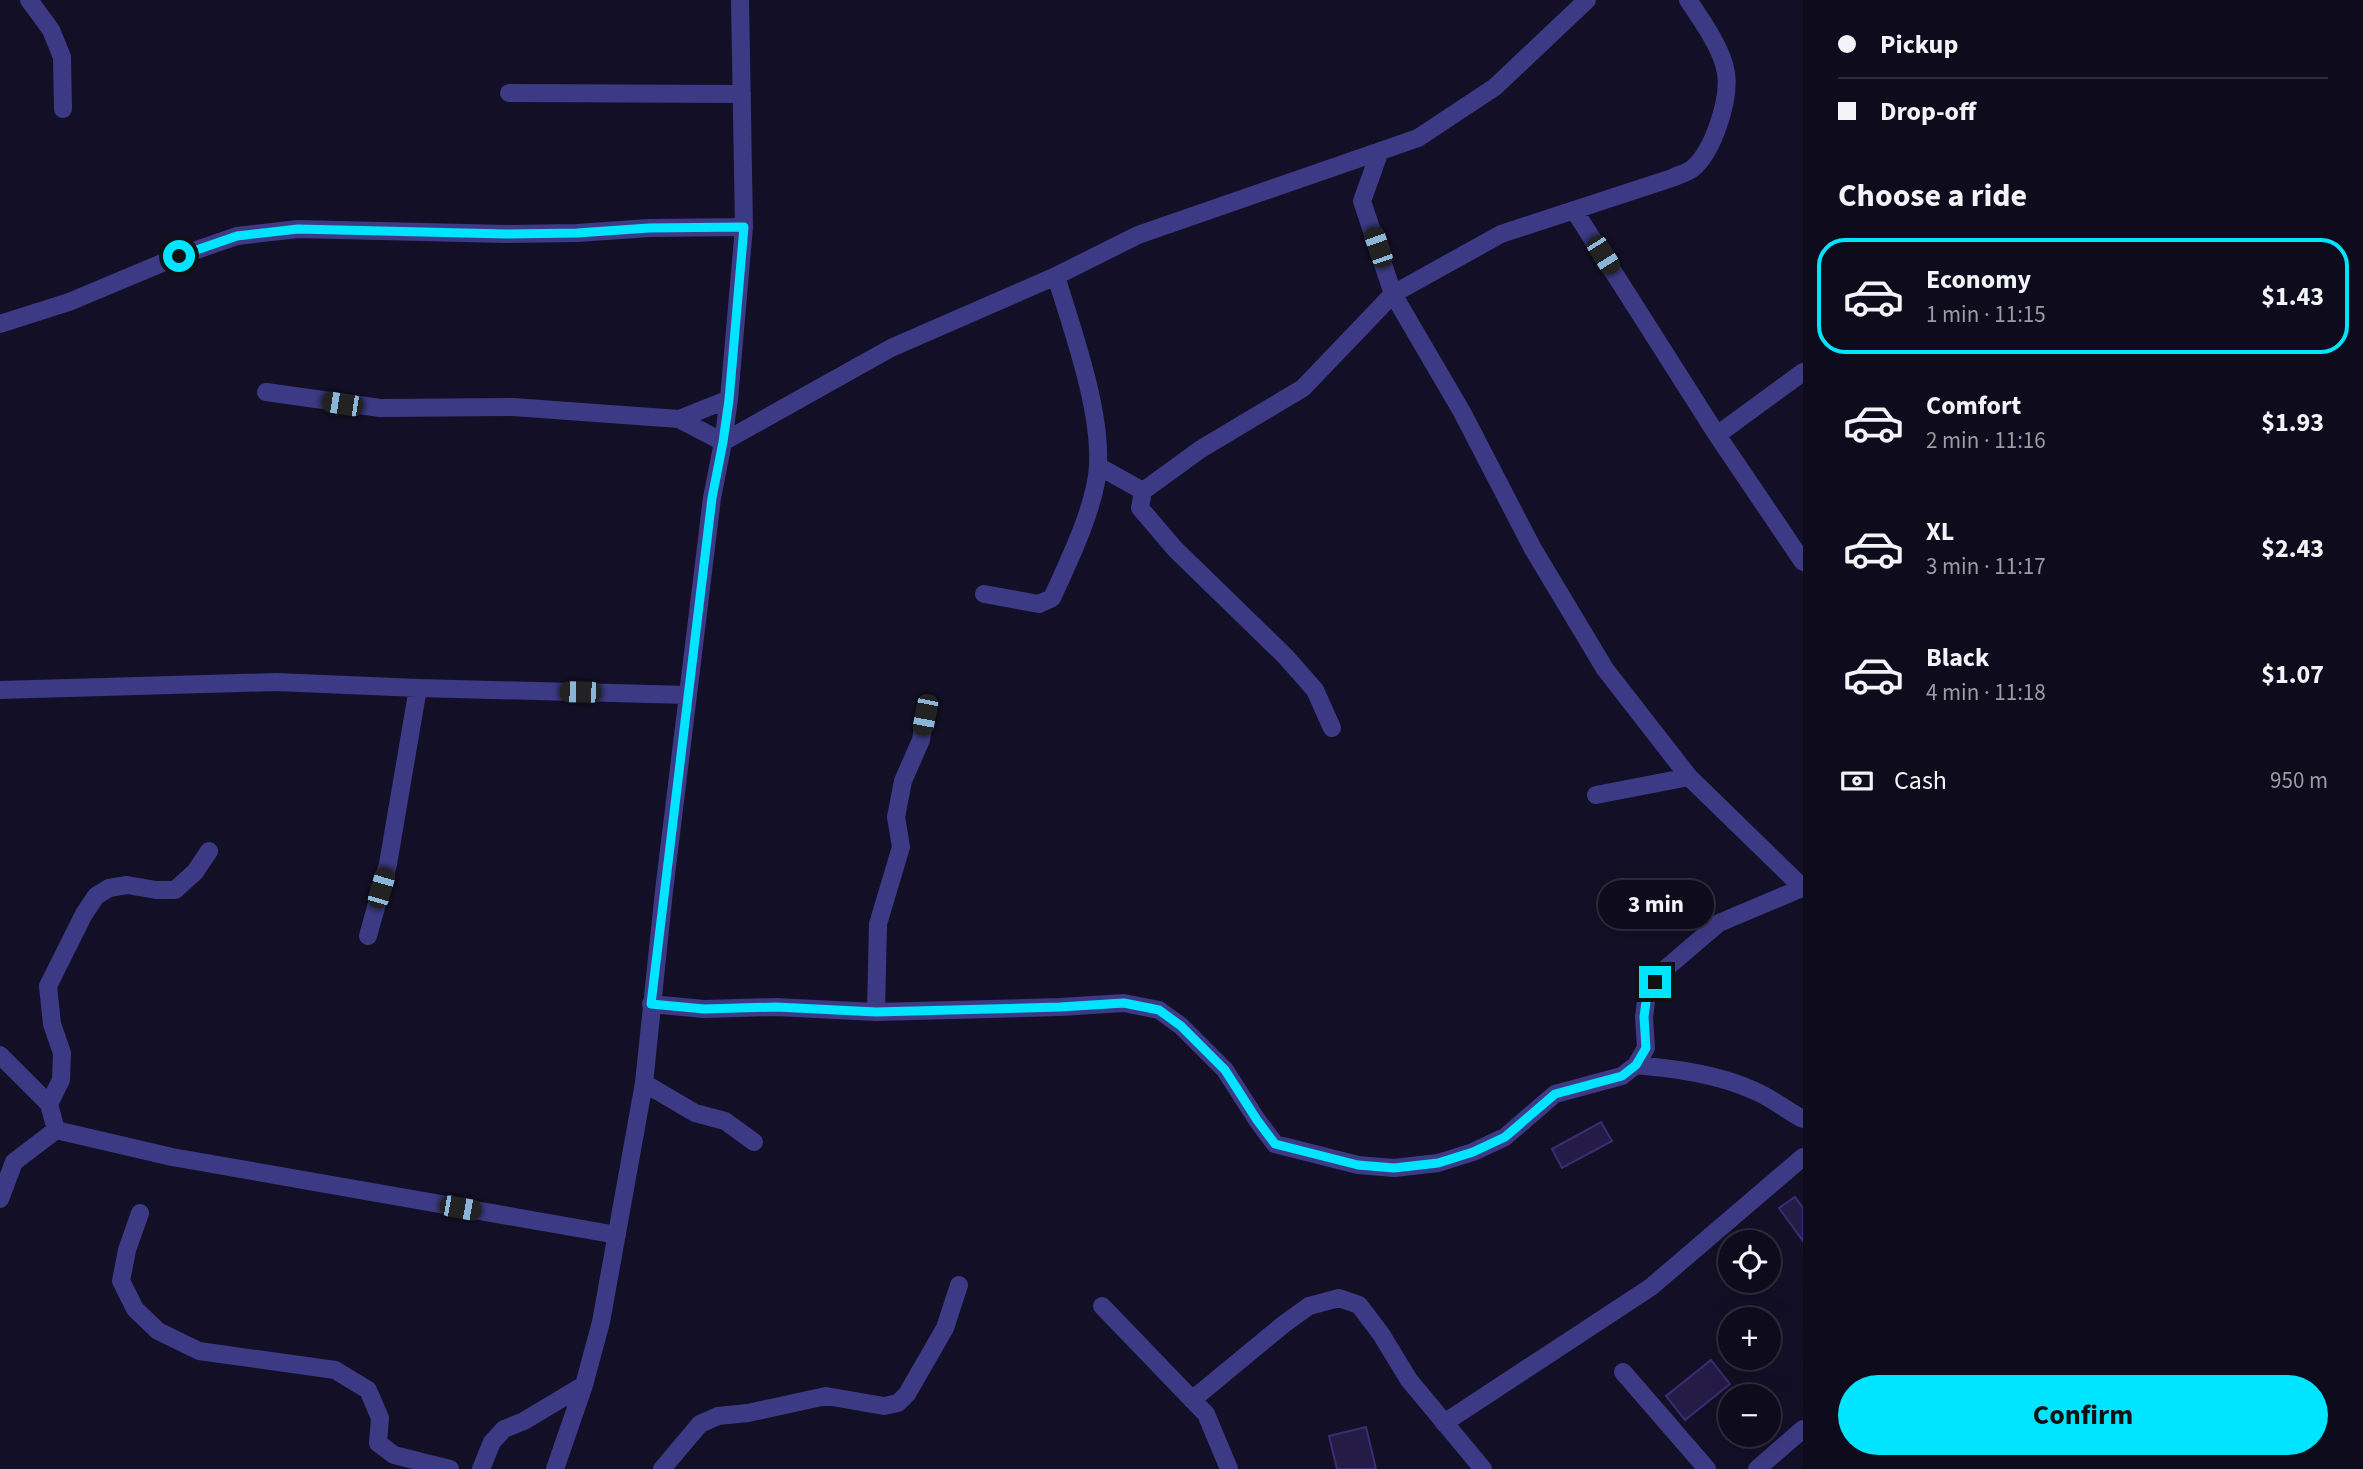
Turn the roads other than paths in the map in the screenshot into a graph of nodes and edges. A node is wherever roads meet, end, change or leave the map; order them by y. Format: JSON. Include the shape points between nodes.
{"nodes":[{"id":1,"x":29,"y":0,"type":"edge"},
{"id":2,"x":740,"y":0,"type":"edge"},
{"id":3,"x":1587,"y":0,"type":"edge"},
{"id":4,"x":1688,"y":0,"type":"edge"},
{"id":5,"x":509,"y":93,"type":"dead end"},
{"id":6,"x":742,"y":94,"type":"junction"},
{"id":7,"x":63,"y":109,"type":"dead end"},
{"id":8,"x":1380,"y":151,"type":"junction"},
{"id":9,"x":1574,"y":210,"type":"junction"},
{"id":10,"x":744,"y":227,"type":"junction"},
{"id":11,"x":1056,"y":276,"type":"junction"},
{"id":12,"x":1393,"y":294,"type":"junction"},
{"id":13,"x":0,"y":324,"type":"edge"},
{"id":14,"x":1803,"y":372,"type":"edge"},
{"id":15,"x":266,"y":392,"type":"dead end"},
{"id":16,"x":729,"y":400,"type":"junction"},
{"id":17,"x":679,"y":419,"type":"junction"},
{"id":18,"x":1717,"y":435,"type":"junction"},
{"id":19,"x":723,"y":442,"type":"junction"},
{"id":20,"x":1098,"y":466,"type":"junction"},
{"id":21,"x":1143,"y":491,"type":"junction"},
{"id":22,"x":1803,"y":562,"type":"edge"},
{"id":23,"x":984,"y":594,"type":"dead end"},
{"id":24,"x":418,"y":688,"type":"junction"},
{"id":25,"x":0,"y":690,"type":"edge"},
{"id":26,"x":688,"y":695,"type":"junction"},
{"id":27,"x":925,"y":715,"type":"dead end"},
{"id":28,"x":1332,"y":728,"type":"dead end"},
{"id":29,"x":1689,"y":777,"type":"junction"},
{"id":30,"x":1596,"y":795,"type":"dead end"},
{"id":31,"x":209,"y":851,"type":"dead end"},
{"id":32,"x":1803,"y":888,"type":"edge"},
{"id":33,"x":368,"y":936,"type":"dead end"},
{"id":34,"x":651,"y":1004,"type":"junction"},
{"id":35,"x":876,"y":1012,"type":"junction"},
{"id":36,"x":0,"y":1055,"type":"edge"},
{"id":37,"x":1636,"y":1065,"type":"junction"},
{"id":38,"x":644,"y":1083,"type":"junction"},
{"id":39,"x":49,"y":1104,"type":"junction"},
{"id":40,"x":1803,"y":1119,"type":"edge"},
{"id":41,"x":57,"y":1130,"type":"junction"},
{"id":42,"x":754,"y":1142,"type":"dead end"},
{"id":43,"x":1803,"y":1157,"type":"edge"},
{"id":44,"x":0,"y":1199,"type":"edge"},
{"id":45,"x":140,"y":1213,"type":"dead end"},
{"id":46,"x":617,"y":1236,"type":"junction"},
{"id":47,"x":959,"y":1285,"type":"dead end"},
{"id":48,"x":1102,"y":1306,"type":"dead end"},
{"id":49,"x":1623,"y":1372,"type":"dead end"},
{"id":50,"x":584,"y":1385,"type":"junction"},
{"id":51,"x":1192,"y":1401,"type":"junction"},
{"id":52,"x":1444,"y":1423,"type":"junction"},
{"id":53,"x":1803,"y":1429,"type":"edge"},
{"id":54,"x":450,"y":1469,"type":"edge"},
{"id":55,"x":481,"y":1469,"type":"edge"},
{"id":56,"x":555,"y":1469,"type":"edge"},
{"id":57,"x":662,"y":1469,"type":"edge"},
{"id":58,"x":1229,"y":1469,"type":"edge"},
{"id":59,"x":1483,"y":1469,"type":"edge"},
{"id":60,"x":1707,"y":1469,"type":"edge"},
{"id":61,"x":1757,"y":1469,"type":"edge"}],
"edges":[{"from":1,"to":7,"type":"street","via":[[51,30],[62,57]]},
{"from":2,"to":6,"type":"street"},
{"from":3,"to":8,"type":"street","via":[[1495,88],[1418,138]]},
{"from":4,"to":9,"type":"street","via":[[1711,36],[1726,73],[1725,103],[1715,137],[1693,168]]},
{"from":5,"to":6,"type":"street"},
{"from":6,"to":10,"type":"street"},
{"from":8,"to":11,"type":"street","via":[[1138,235]]},
{"from":8,"to":12,"type":"street","via":[[1362,201]]},
{"from":9,"to":12,"type":"street","via":[[1501,234]]},
{"from":9,"to":18,"type":"street"},
{"from":10,"to":13,"type":"street","via":[[518,234],[298,229],[237,236]]},
{"from":10,"to":16,"type":"street"},
{"from":11,"to":19,"type":"street","via":[[891,348]]},
{"from":11,"to":20,"type":"street","via":[[1083,366],[1096,426]]},
{"from":12,"to":21,"type":"street","via":[[1303,388],[1201,449]]},
{"from":12,"to":29,"type":"street","via":[[1605,670]]},
{"from":14,"to":18,"type":"street"},
{"from":15,"to":17,"type":"street","via":[[380,408],[513,407]]},
{"from":16,"to":17,"type":"street"},
{"from":16,"to":19,"type":"street"},
{"from":17,"to":19,"type":"street"},
{"from":18,"to":22,"type":"street"},
{"from":19,"to":26,"type":"street"},
{"from":20,"to":21,"type":"street"},
{"from":20,"to":23,"type":"street","via":[[1092,499],[1052,597],[1038,604]]},
{"from":21,"to":28,"type":"street","via":[[1140,508],[1315,690]]},
{"from":24,"to":25,"type":"street","via":[[276,682]]},
{"from":24,"to":26,"type":"street"},
{"from":24,"to":33,"type":"street","via":[[388,863]]},
{"from":26,"to":34,"type":"street"},
{"from":27,"to":35,"type":"street","via":[[921,740],[904,781],[896,817],[901,847],[878,925]]},
{"from":29,"to":30,"type":"street"},
{"from":29,"to":32,"type":"street"},
{"from":31,"to":39,"type":"street","via":[[175,890],[127,885],[109,888],[96,896],[84,914],[48,986],[52,1024],[62,1053],[61,1080]]},
{"from":32,"to":37,"type":"street","via":[[1719,923],[1664,970],[1647,994],[1646,1048]]},
{"from":34,"to":35,"type":"street"},
{"from":34,"to":38,"type":"street"},
{"from":35,"to":37,"type":"street","via":[[1124,1003],[1159,1010],[1225,1070],[1275,1144],[1358,1165],[1394,1168],[1438,1163],[1473,1152],[1505,1137],[1555,1094],[1622,1076]]},
{"from":36,"to":39,"type":"street"},
{"from":37,"to":40,"type":"street","via":[[1683,1069],[1724,1080],[1756,1091]]},
{"from":38,"to":42,"type":"street","via":[[695,1113],[725,1121]]},
{"from":38,"to":46,"type":"street"},
{"from":39,"to":41,"type":"street"},
{"from":41,"to":44,"type":"street","via":[[14,1162]]},
{"from":41,"to":46,"type":"street","via":[[172,1157]]},
{"from":43,"to":52,"type":"street","via":[[1651,1287]]},
{"from":45,"to":54,"type":"street","via":[[121,1281],[135,1310],[159,1331],[199,1350],[335,1370],[368,1390],[380,1418],[378,1443],[394,1455]]},
{"from":46,"to":50,"type":"street"},
{"from":47,"to":57,"type":"street","via":[[945,1328],[898,1403],[884,1406],[827,1396],[718,1416],[699,1424]]},
{"from":48,"to":51,"type":"street"},
{"from":49,"to":60,"type":"street"},
{"from":50,"to":55,"type":"street","via":[[504,1429],[492,1442]]},
{"from":50,"to":56,"type":"street"},
{"from":51,"to":52,"type":"street","via":[[1309,1306],[1339,1297],[1359,1305]]},
{"from":51,"to":58,"type":"street","via":[[1206,1414]]},
{"from":52,"to":59,"type":"street"},
{"from":53,"to":61,"type":"street"}]}
